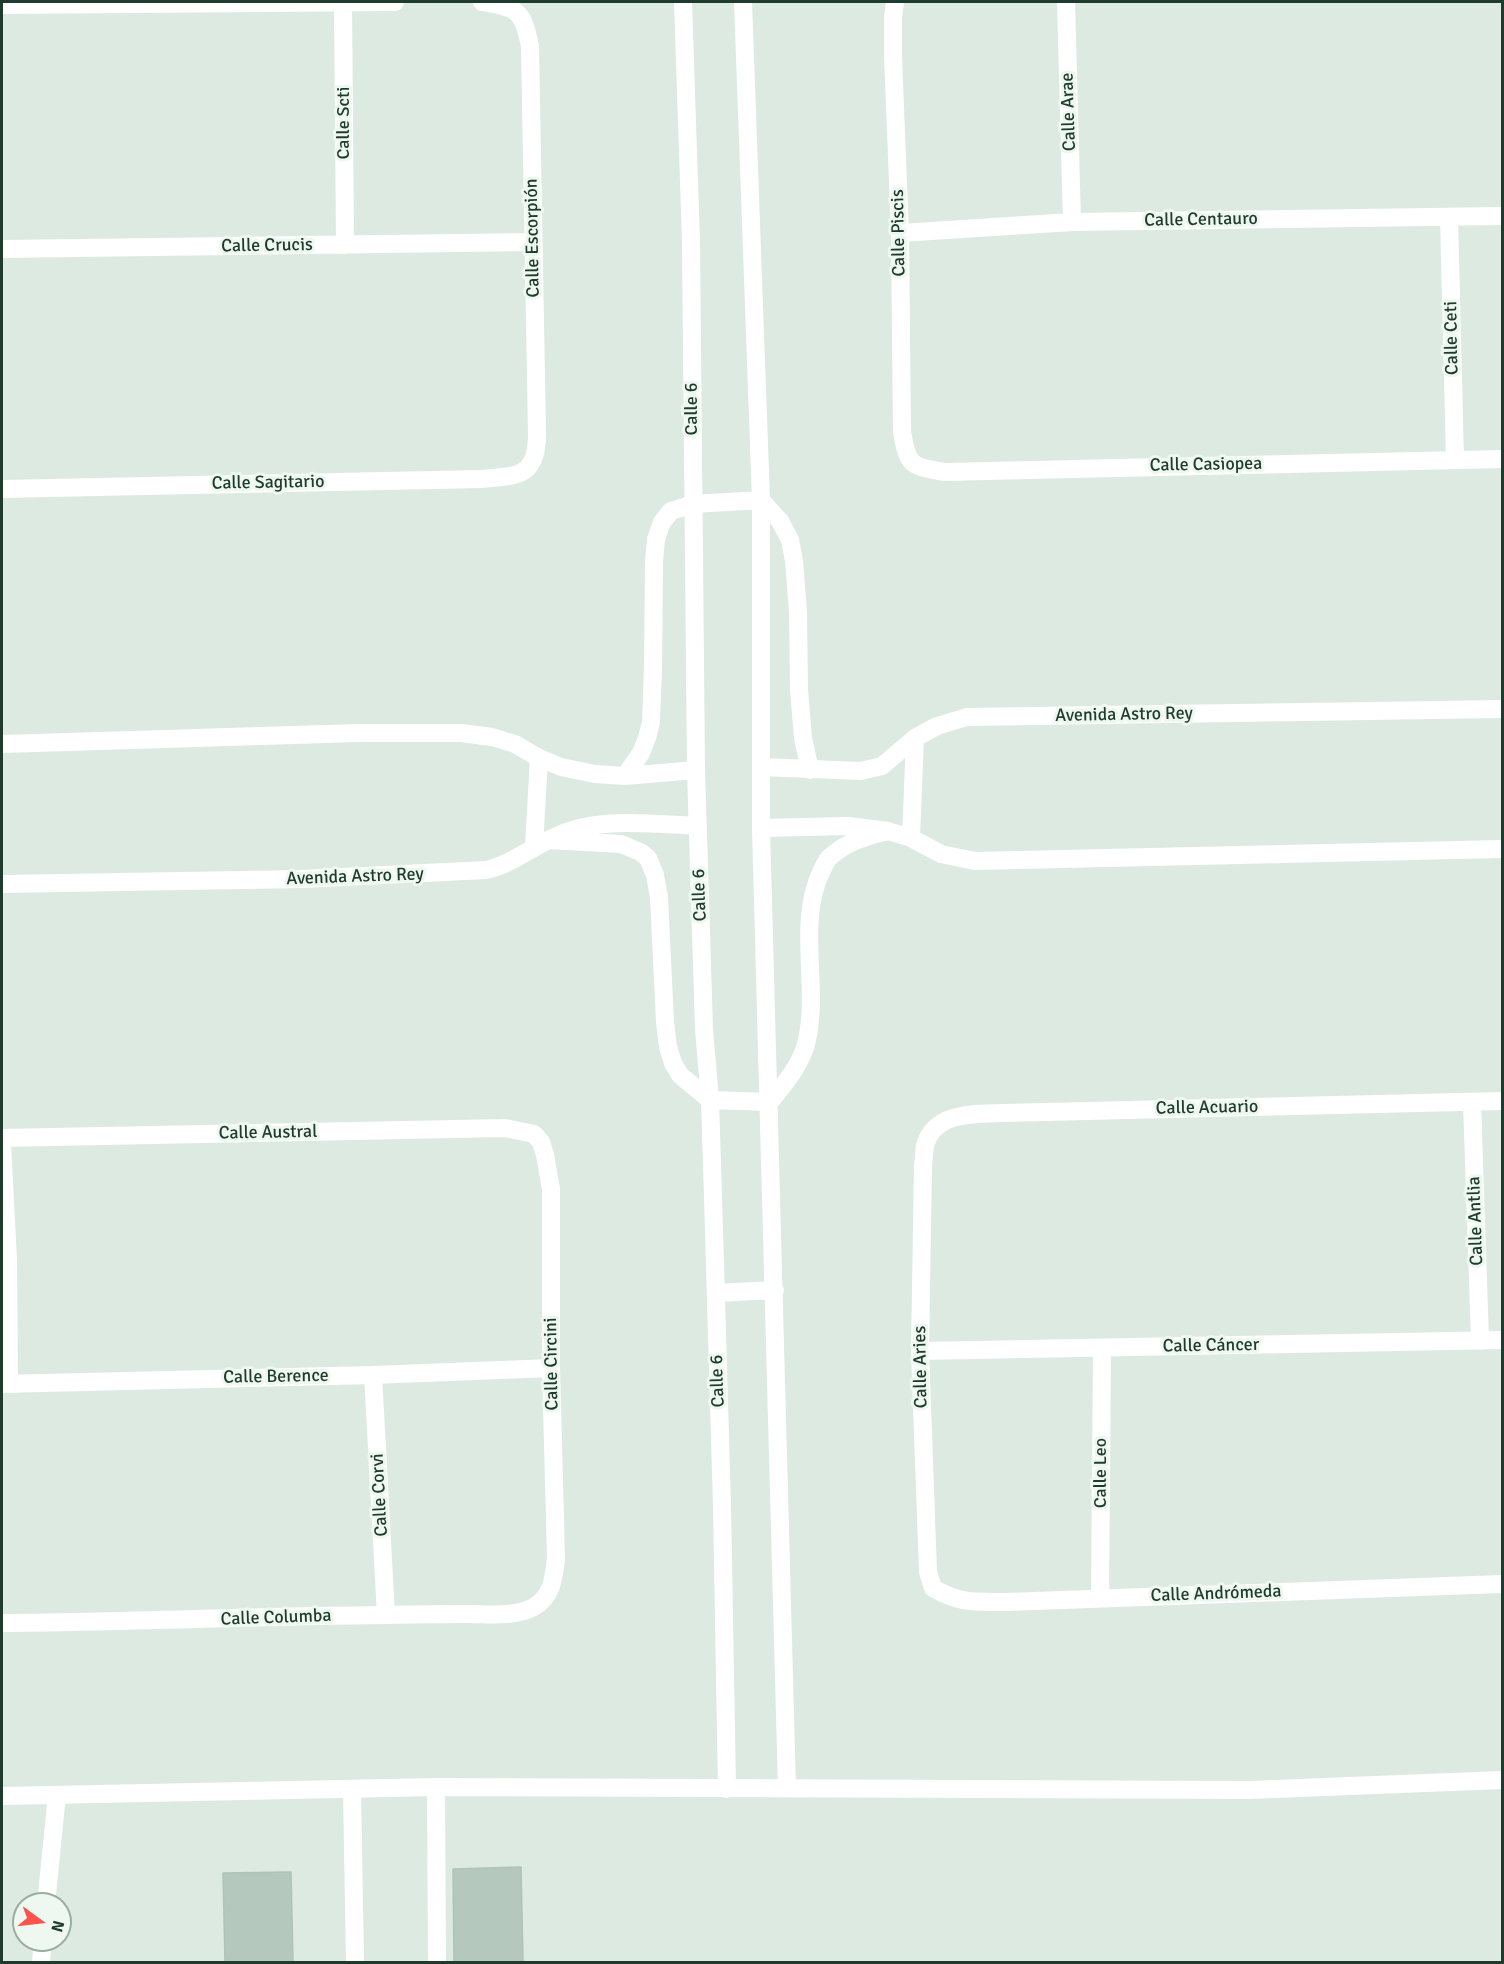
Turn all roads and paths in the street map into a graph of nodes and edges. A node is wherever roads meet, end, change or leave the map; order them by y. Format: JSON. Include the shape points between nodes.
{"nodes":[{"id":1,"x":343,"y":2,"type":"edge"},
{"id":2,"x":395,"y":2,"type":"edge"},
{"id":3,"x":482,"y":2,"type":"edge"},
{"id":4,"x":683,"y":2,"type":"edge"},
{"id":5,"x":743,"y":2,"type":"edge"},
{"id":6,"x":895,"y":2,"type":"edge"},
{"id":7,"x":1066,"y":2,"type":"edge"},
{"id":8,"x":2,"y":5,"type":"edge"},
{"id":9,"x":1503,"y":216,"type":"edge"},
{"id":10,"x":1449,"y":217,"type":"junction"},
{"id":11,"x":1072,"y":222,"type":"junction"},
{"id":12,"x":900,"y":233,"type":"junction"},
{"id":13,"x":533,"y":242,"type":"junction"},
{"id":14,"x":345,"y":245,"type":"junction"},
{"id":15,"x":2,"y":249,"type":"edge"},
{"id":16,"x":1455,"y":459,"type":"junction"},
{"id":17,"x":1503,"y":459,"type":"edge"},
{"id":18,"x":911,"y":463,"type":"joint"},
{"id":19,"x":531,"y":466,"type":"joint"},
{"id":20,"x":2,"y":489,"type":"edge"},
{"id":21,"x":761,"y":500,"type":"junction"},
{"id":22,"x":693,"y":504,"type":"junction"},
{"id":23,"x":1503,"y":709,"type":"edge"},
{"id":24,"x":915,"y":738,"type":"junction"},
{"id":25,"x":2,"y":744,"type":"edge"},
{"id":26,"x":539,"y":758,"type":"junction"},
{"id":27,"x":761,"y":767,"type":"junction"},
{"id":28,"x":696,"y":770,"type":"junction"},
{"id":29,"x":810,"y":770,"type":"junction"},
{"id":30,"x":625,"y":776,"type":"junction"},
{"id":31,"x":698,"y":826,"type":"junction"},
{"id":32,"x":761,"y":828,"type":"junction"},
{"id":33,"x":888,"y":831,"type":"junction"},
{"id":34,"x":911,"y":838,"type":"junction"},
{"id":35,"x":541,"y":844,"type":"junction"},
{"id":36,"x":1503,"y":849,"type":"edge"},
{"id":37,"x":2,"y":884,"type":"edge"},
{"id":38,"x":710,"y":1100,"type":"junction"},
{"id":39,"x":1503,"y":1101,"type":"edge"},
{"id":40,"x":770,"y":1102,"type":"junction"},
{"id":41,"x":1472,"y":1102,"type":"junction"},
{"id":42,"x":534,"y":1134,"type":"joint"},
{"id":43,"x":2,"y":1138,"type":"edge"},
{"id":44,"x":2,"y":1143,"type":"edge"},
{"id":45,"x":925,"y":1145,"type":"joint"},
{"id":46,"x":775,"y":1290,"type":"junction"},
{"id":47,"x":716,"y":1293,"type":"junction"},
{"id":48,"x":1503,"y":1340,"type":"edge"},
{"id":49,"x":1480,"y":1341,"type":"junction"},
{"id":50,"x":1102,"y":1348,"type":"junction"},
{"id":51,"x":920,"y":1351,"type":"junction"},
{"id":52,"x":551,"y":1368,"type":"junction"},
{"id":53,"x":373,"y":1375,"type":"junction"},
{"id":54,"x":5,"y":1384,"type":"edge"},
{"id":55,"x":1503,"y":1584,"type":"edge"},
{"id":56,"x":933,"y":1588,"type":"joint"},
{"id":57,"x":546,"y":1597,"type":"joint"},
{"id":58,"x":1100,"y":1598,"type":"junction"},
{"id":59,"x":386,"y":1615,"type":"junction"},
{"id":60,"x":2,"y":1623,"type":"edge"},
{"id":61,"x":1503,"y":1780,"type":"edge"},
{"id":62,"x":436,"y":1788,"type":"junction"},
{"id":63,"x":787,"y":1788,"type":"junction"},
{"id":64,"x":727,"y":1789,"type":"junction"},
{"id":65,"x":352,"y":1790,"type":"junction"},
{"id":66,"x":57,"y":1795,"type":"junction"},
{"id":67,"x":2,"y":1796,"type":"edge"},
{"id":68,"x":47,"y":1892,"type":"edge"},
{"id":69,"x":355,"y":1962,"type":"edge"},
{"id":70,"x":437,"y":1962,"type":"edge"}],
"edges":[{"from":1,"to":2,"type":"street"},
{"from":1,"to":8,"type":"street"},
{"from":1,"to":14,"type":"street","name":"Calle Scti"},
{"from":3,"to":13,"type":"street","name":"Calle Escorpión","via":[[518,11],[527,27]]},
{"from":4,"to":22,"type":"street","name":"Calle 6","via":[[691,242]]},
{"from":5,"to":21,"type":"street"},
{"from":6,"to":12,"type":"street","name":"Calle Piscis","via":[[893,56]]},
{"from":7,"to":11,"type":"street","name":"Calle Arae"},
{"from":9,"to":10,"type":"street","name":"Calle Centauro"},
{"from":10,"to":11,"type":"street","name":"Calle Centauro"},
{"from":10,"to":16,"type":"street","name":"Calle Ceti"},
{"from":11,"to":12,"type":"street","name":"Calle Centauro"},
{"from":12,"to":18,"type":"street","name":"Calle Piscis","via":[[902,432]]},
{"from":13,"to":14,"type":"street","name":"Calle Crucis"},
{"from":13,"to":19,"type":"street","name":"Calle Escorpión","via":[[537,434]]},
{"from":14,"to":15,"type":"street","name":"Calle Crucis"},
{"from":16,"to":17,"type":"street","name":"Calle Casiopea"},
{"from":16,"to":18,"type":"street","name":"Calle Casiopea","via":[[945,472]]},
{"from":19,"to":20,"type":"street","name":"Calle Sagitario","via":[[510,477],[482,479]]},
{"from":21,"to":22,"type":"street"},
{"from":21,"to":27,"type":"street"},
{"from":21,"to":29,"type":"street","via":[[780,521],[790,540],[794,561],[799,689]]},
{"from":22,"to":28,"type":"street","name":"Calle 6"},
{"from":22,"to":30,"type":"street","via":[[671,511],[656,539],[651,722],[641,753]]},
{"from":23,"to":24,"type":"street","name":"Avenida Astro Rey","via":[[967,717]]},
{"from":24,"to":29,"type":"street","name":"Avenida Astro Rey","via":[[882,766],[861,771]]},
{"from":24,"to":34,"type":"street"},
{"from":25,"to":26,"type":"street","via":[[461,733],[515,744]]},
{"from":26,"to":30,"type":"street","via":[[561,767]]},
{"from":26,"to":35,"type":"street"},
{"from":27,"to":29,"type":"street","name":"Avenida Astro Rey"},
{"from":27,"to":32,"type":"street"},
{"from":28,"to":30,"type":"street"},
{"from":28,"to":31,"type":"street","name":"Calle 6"},
{"from":31,"to":35,"type":"street","name":"Avenida Astro Rey","via":[[598,824]]},
{"from":31,"to":38,"type":"street","name":"Calle 6"},
{"from":32,"to":33,"type":"street","via":[[848,826]]},
{"from":32,"to":40,"type":"street"},
{"from":33,"to":34,"type":"street"},
{"from":33,"to":40,"type":"street","via":[[846,846],[828,858],[817,880],[810,920],[812,979],[807,1042],[800,1061]]},
{"from":34,"to":36,"type":"street","via":[[942,854],[975,861]]},
{"from":35,"to":37,"type":"street","name":"Avenida Astro Rey","via":[[501,867],[476,871],[313,879]]},
{"from":35,"to":38,"type":"street","via":[[621,844],[648,858],[659,897],[668,1047],[680,1075]]},
{"from":38,"to":40,"type":"street"},
{"from":38,"to":47,"type":"street","name":"Calle 6"},
{"from":39,"to":41,"type":"street","name":"Calle Acuario"},
{"from":40,"to":46,"type":"street"},
{"from":41,"to":45,"type":"street","name":"Calle Acuario","via":[[958,1115],[940,1124]]},
{"from":41,"to":49,"type":"street","name":"Calle Antlia"},
{"from":42,"to":43,"type":"street","name":"Calle Austral","via":[[505,1128]]},
{"from":42,"to":52,"type":"street","name":"Calle Circini","via":[[541,1142],[552,1189]]},
{"from":44,"to":54,"type":"street","via":[[8,1260]]},
{"from":45,"to":51,"type":"street","name":"Calle Aries"},
{"from":46,"to":47,"type":"street"},
{"from":46,"to":63,"type":"street"},
{"from":47,"to":64,"type":"street","name":"Calle 6"},
{"from":48,"to":49,"type":"street","name":"Calle Cáncer"},
{"from":49,"to":50,"type":"street","name":"Calle Cáncer"},
{"from":50,"to":51,"type":"street","name":"Calle Cáncer"},
{"from":50,"to":58,"type":"street","name":"Calle Leo"},
{"from":51,"to":56,"type":"street","name":"Calle Aries","via":[[926,1553]]},
{"from":52,"to":53,"type":"street","name":"Calle Berence"},
{"from":52,"to":57,"type":"street","name":"Calle Circini","via":[[556,1558],[554,1578]]},
{"from":53,"to":54,"type":"street","name":"Calle Berence"},
{"from":53,"to":59,"type":"street","name":"Calle Corvi"},
{"from":55,"to":58,"type":"street","name":"Calle Andrómeda"},
{"from":56,"to":58,"type":"street","name":"Calle Andrómeda","via":[[965,1602]]},
{"from":57,"to":59,"type":"street","name":"Calle Columba","via":[[521,1612]]},
{"from":59,"to":60,"type":"street","name":"Calle Columba"},
{"from":61,"to":63,"type":"street","via":[[1249,1790]]},
{"from":62,"to":64,"type":"street"},
{"from":62,"to":65,"type":"street"},
{"from":62,"to":70,"type":"street"},
{"from":63,"to":64,"type":"street"},
{"from":65,"to":66,"type":"street"},
{"from":65,"to":69,"type":"street"},
{"from":66,"to":67,"type":"street"},
{"from":66,"to":68,"type":"street"}]}
